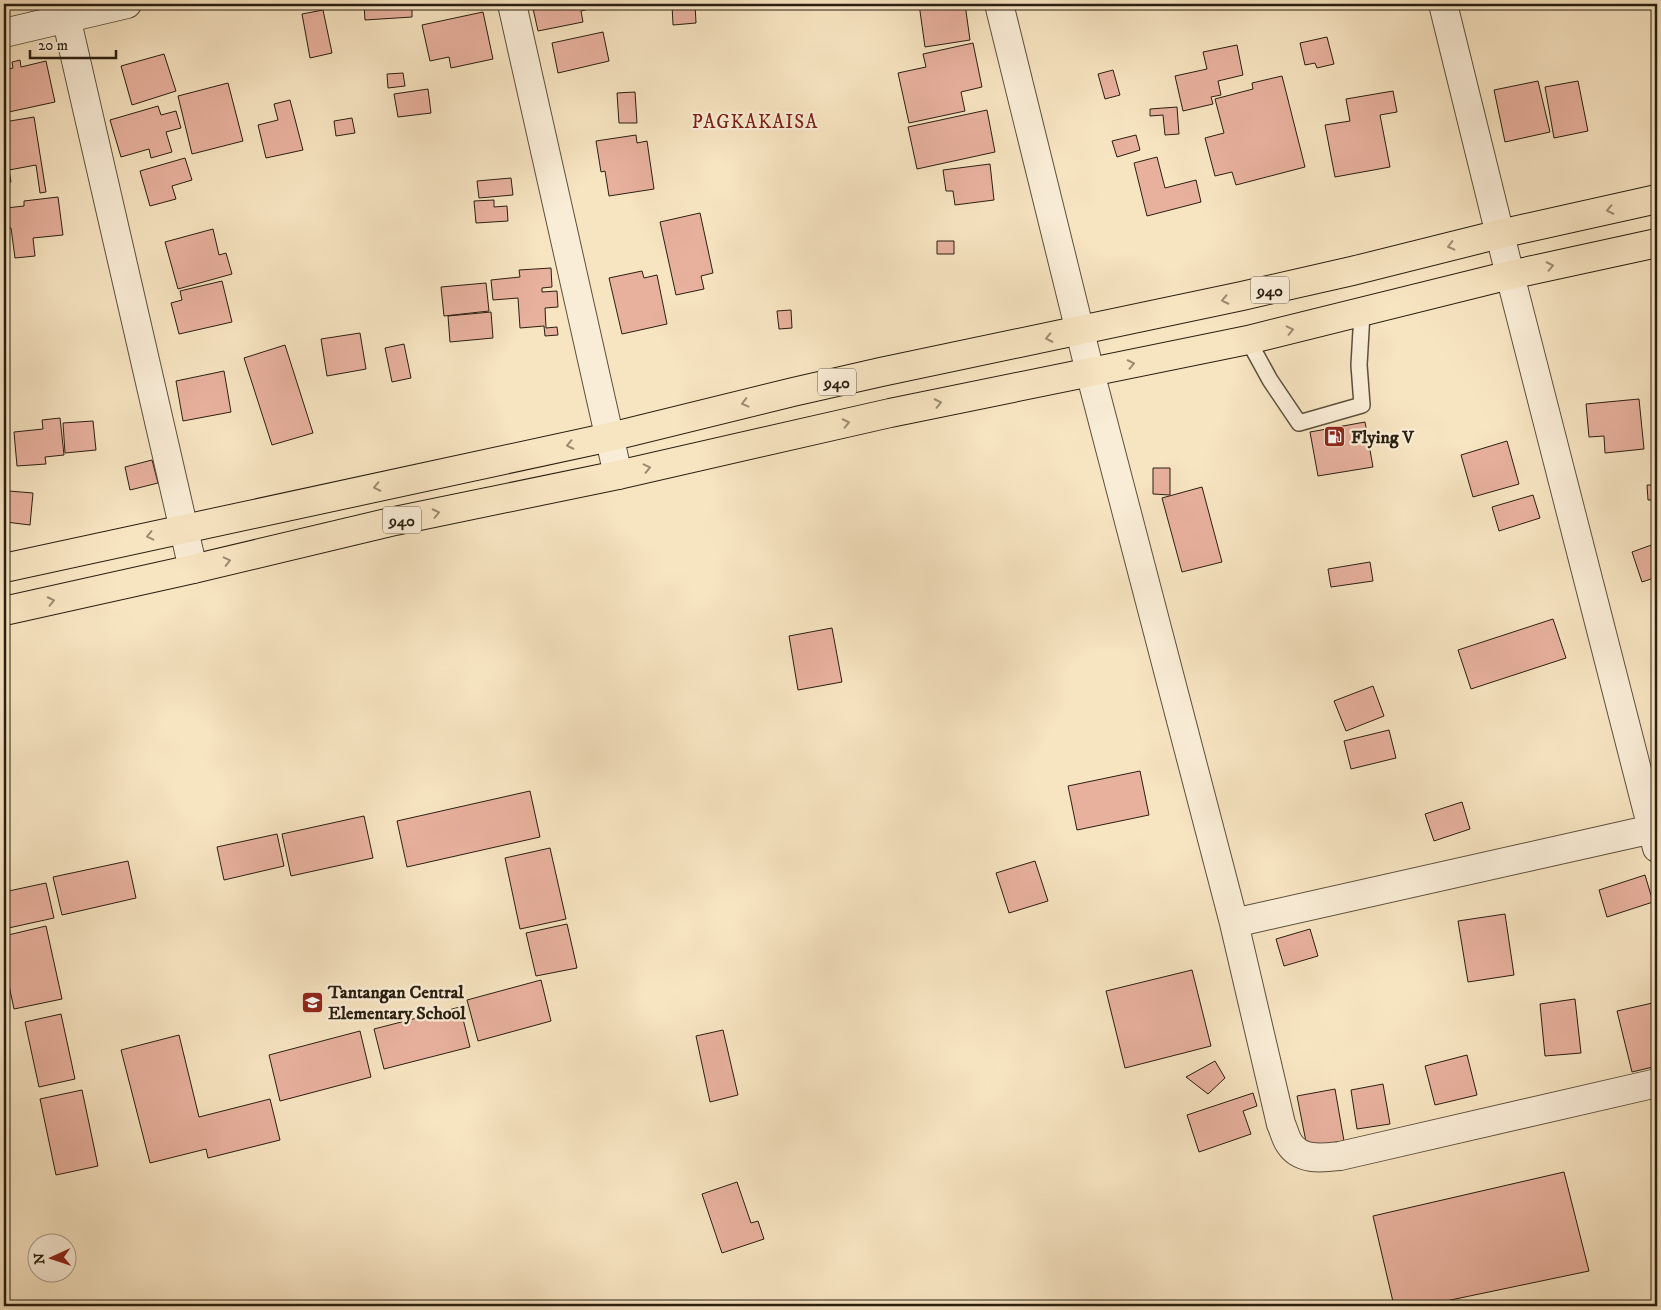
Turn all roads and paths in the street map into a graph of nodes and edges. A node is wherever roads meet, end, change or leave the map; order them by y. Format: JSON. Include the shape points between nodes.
{"nodes":[{"id":1,"x":127,"y":4,"type":"edge"},
{"id":2,"x":512,"y":4,"type":"edge"},
{"id":3,"x":999,"y":4,"type":"edge"},
{"id":4,"x":1443,"y":4,"type":"edge"},
{"id":5,"x":65,"y":11,"type":"edge"},
{"id":6,"x":4,"y":33,"type":"edge"},
{"id":7,"x":1657,"y":199,"type":"edge"},
{"id":8,"x":1500,"y":234,"type":"junction"},
{"id":9,"x":1657,"y":243,"type":"edge"},
{"id":10,"x":1510,"y":275,"type":"junction"},
{"id":11,"x":1362,"y":312,"type":"junction"},
{"id":12,"x":1080,"y":332,"type":"junction"},
{"id":13,"x":1248,"y":340,"type":"junction"},
{"id":14,"x":1090,"y":372,"type":"junction"},
{"id":15,"x":610,"y":437,"type":"junction"},
{"id":16,"x":618,"y":475,"type":"junction"},
{"id":17,"x":183,"y":528,"type":"junction"},
{"id":18,"x":4,"y":568,"type":"edge"},
{"id":19,"x":192,"y":569,"type":"junction"},
{"id":20,"x":4,"y":611,"type":"edge"},
{"id":21,"x":1656,"y":835,"type":"edge"},
{"id":22,"x":1234,"y":923,"type":"junction"},
{"id":23,"x":1657,"y":1083,"type":"edge"}],
"edges":[{"from":1,"to":5,"type":"street"},
{"from":2,"to":15,"type":"street"},
{"from":3,"to":12,"type":"street"},
{"from":4,"to":8,"type":"street"},
{"from":5,"to":6,"type":"street"},
{"from":5,"to":17,"type":"street"},
{"from":7,"to":8,"type":"highway","number":"940","one_way":true},
{"from":8,"to":10,"type":"street"},
{"from":8,"to":12,"type":"highway","number":"940","one_way":true,"via":[[1352,272]]},
{"from":10,"to":9,"type":"highway","number":"940","one_way":true},
{"from":10,"to":11,"type":"highway","number":"940"},
{"from":10,"to":21,"type":"street"},
{"from":13,"to":11,"type":"highway","number":"940","one_way":true},
{"from":11,"to":13,"type":"lane","via":[[1359,365],[1362,405],[1299,423]]},
{"from":12,"to":14,"type":"street"},
{"from":12,"to":15,"type":"highway","number":"940","one_way":true,"via":[[881,372]]},
{"from":14,"to":13,"type":"highway","number":"940","one_way":true},
{"from":16,"to":14,"type":"highway","number":"940","one_way":true,"via":[[890,413]]},
{"from":14,"to":22,"type":"street"},
{"from":15,"to":16,"type":"street"},
{"from":15,"to":17,"type":"highway","number":"940","one_way":true},
{"from":19,"to":16,"type":"highway","number":"940","one_way":true},
{"from":17,"to":18,"type":"highway","number":"940","one_way":true},
{"from":17,"to":19,"type":"street"},
{"from":20,"to":19,"type":"highway","number":"940","one_way":true},
{"from":21,"to":22,"type":"street"},
{"from":22,"to":23,"type":"street","via":[[1281,1124],[1289,1144],[1302,1155],[1340,1156]]}]}
